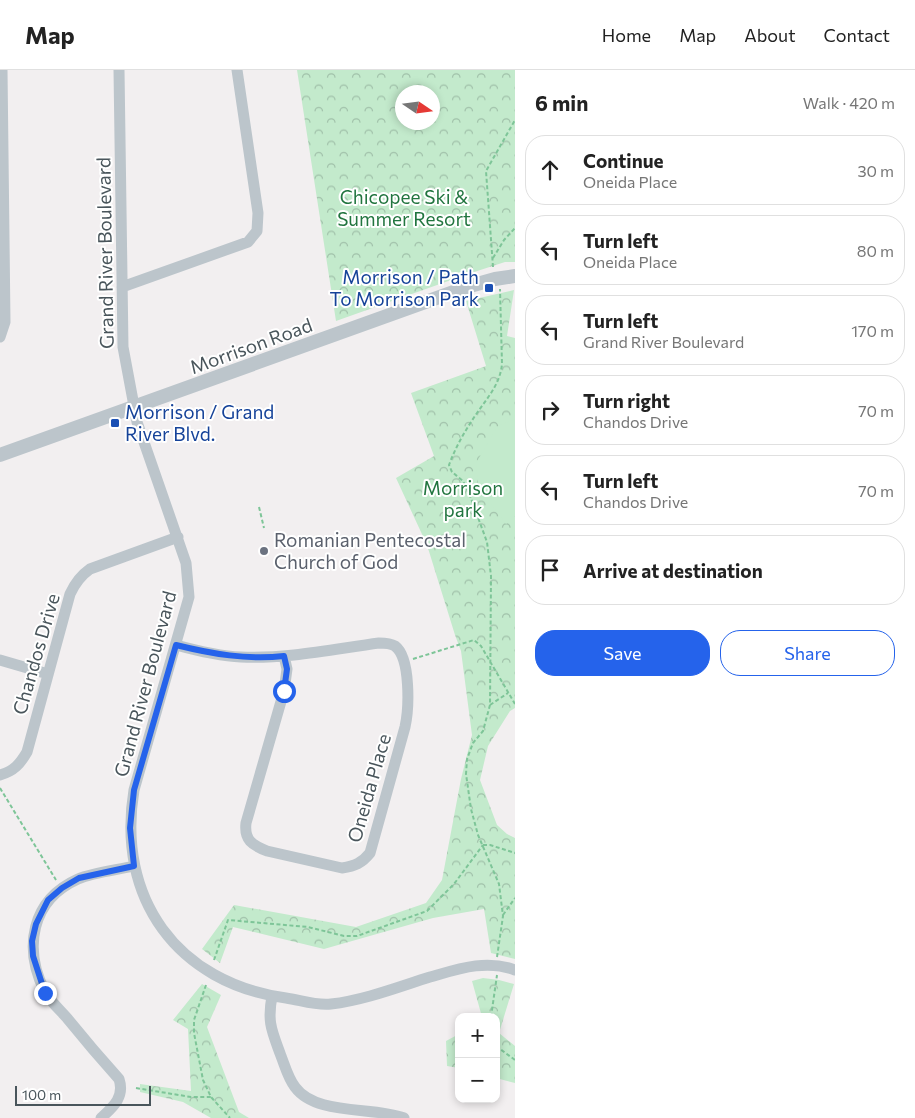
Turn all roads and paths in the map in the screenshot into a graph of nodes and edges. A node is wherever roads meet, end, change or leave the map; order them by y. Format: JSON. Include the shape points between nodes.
{"nodes":[{"id":1,"x":2,"y":70,"type":"edge"},
{"id":2,"x":119,"y":70,"type":"edge"},
{"id":3,"x":237,"y":70,"type":"edge"},
{"id":4,"x":515,"y":120,"type":"edge"},
{"id":5,"x":515,"y":228,"type":"edge"},
{"id":6,"x":492,"y":258,"type":"junction"},
{"id":7,"x":494,"y":273,"type":"dead end"},
{"id":8,"x":515,"y":276,"type":"edge"},
{"id":9,"x":499,"y":284,"type":"dead end"},
{"id":10,"x":122,"y":286,"type":"junction"},
{"id":11,"x":0,"y":337,"type":"edge"},
{"id":12,"x":133,"y":408,"type":"junction"},
{"id":13,"x":0,"y":455,"type":"edge"},
{"id":14,"x":259,"y":507,"type":"dead end"},
{"id":15,"x":264,"y":528,"type":"dead end"},
{"id":16,"x":178,"y":537,"type":"junction"},
{"id":17,"x":176,"y":645,"type":"junction"},
{"id":18,"x":284,"y":656,"type":"junction"},
{"id":19,"x":0,"y":660,"type":"edge"},
{"id":20,"x":490,"y":660,"type":"junction"},
{"id":21,"x":404,"y":662,"type":"junction"},
{"id":22,"x":48,"y":674,"type":"junction"},
{"id":23,"x":508,"y":693,"type":"junction"},
{"id":24,"x":515,"y":704,"type":"edge"},
{"id":25,"x":490,"y":705,"type":"junction"},
{"id":26,"x":0,"y":775,"type":"edge"},
{"id":27,"x":0,"y":788,"type":"edge"},
{"id":28,"x":483,"y":845,"type":"junction"},
{"id":29,"x":515,"y":853,"type":"edge"},
{"id":30,"x":134,"y":866,"type":"junction"},
{"id":31,"x":62,"y":888,"type":"junction"},
{"id":32,"x":515,"y":898,"type":"edge"},
{"id":33,"x":503,"y":916,"type":"junction"},
{"id":34,"x":497,"y":958,"type":"dead end"},
{"id":35,"x":214,"y":960,"type":"dead end"},
{"id":36,"x":515,"y":970,"type":"edge"},
{"id":37,"x":497,"y":972,"type":"dead end"},
{"id":38,"x":206,"y":985,"type":"dead end"},
{"id":39,"x":272,"y":996,"type":"junction"},
{"id":40,"x":492,"y":1013,"type":"edge"},
{"id":41,"x":500,"y":1049,"type":"edge"},
{"id":42,"x":515,"y":1060,"type":"edge"},
{"id":43,"x":136,"y":1088,"type":"dead end"},
{"id":44,"x":211,"y":1097,"type":"junction"},
{"id":45,"x":101,"y":1118,"type":"edge"},
{"id":46,"x":230,"y":1118,"type":"edge"},
{"id":47,"x":404,"y":1118,"type":"edge"}],
"edges":[{"from":1,"to":11,"type":"street","via":[[5,322]]},
{"from":2,"to":10,"type":"street","name":"Grand River Boulevard"},
{"from":3,"to":10,"type":"street","via":[[258,213],[257,232],[248,242]]},
{"from":4,"to":6,"type":"path","via":[[486,171]]},
{"from":5,"to":6,"type":"path"},
{"from":6,"to":7,"type":"path"},
{"from":8,"to":12,"type":"street","name":"Morrison Road","via":[[470,286]]},
{"from":9,"to":20,"type":"path","via":[[501,374],[448,465],[463,481],[487,542],[491,576]]},
{"from":10,"to":12,"type":"street","name":"Grand River Boulevard","via":[[123,347]]},
{"from":12,"to":13,"type":"street","name":"Morrison Road"},
{"from":12,"to":16,"type":"street","name":"Grand River Boulevard"},
{"from":14,"to":15,"type":"path"},
{"from":16,"to":17,"type":"street","name":"Grand River Boulevard","via":[[186,563],[189,597]]},
{"from":16,"to":22,"type":"street","name":"Chandos Drive","via":[[81,575],[70,594]]},
{"from":17,"to":18,"type":"street","via":[[240,657]]},
{"from":17,"to":30,"type":"street","name":"Grand River Boulevard","via":[[134,790],[130,828]]},
{"from":18,"to":21,"type":"street","via":[[379,642],[395,646]]},
{"from":18,"to":21,"type":"street","name":"Oneida Place","via":[[287,669],[284,691],[245,833],[257,847],[267,851],[342,868],[363,862],[370,852],[407,718]]},
{"from":19,"to":22,"type":"street"},
{"from":20,"to":21,"type":"path","via":[[474,640]]},
{"from":20,"to":23,"type":"path"},
{"from":20,"to":25,"type":"path"},
{"from":22,"to":26,"type":"street","name":"Chandos Drive","via":[[27,752],[16,768]]},
{"from":23,"to":24,"type":"path"},
{"from":23,"to":25,"type":"path"},
{"from":25,"to":28,"type":"path","via":[[483,731],[473,743],[467,759],[466,774],[471,808]]},
{"from":27,"to":31,"type":"path"},
{"from":28,"to":29,"type":"path"},
{"from":28,"to":33,"type":"path","via":[[499,884]]},
{"from":28,"to":35,"type":"path","via":[[454,884],[427,911],[356,936],[331,934],[308,927],[228,920]]},
{"from":30,"to":31,"type":"street","via":[[79,878]]},
{"from":30,"to":39,"type":"street","name":"Grand River Boulevard","via":[[142,894],[176,946],[222,979]]},
{"from":31,"to":45,"type":"street","via":[[48,900],[36,924],[33,956],[45,993],[119,1079],[121,1095]]},
{"from":32,"to":33,"type":"path"},
{"from":33,"to":34,"type":"path"},
{"from":36,"to":39,"type":"street","name":"Grand River Boulevard","via":[[497,965],[466,967],[329,1004]]},
{"from":37,"to":40,"type":"path"},
{"from":38,"to":44,"type":"path","via":[[194,1020],[194,1033],[203,1080]]},
{"from":39,"to":47,"type":"street","via":[[271,1030],[296,1088],[306,1097],[334,1107],[376,1111]]},
{"from":41,"to":42,"type":"path"},
{"from":43,"to":44,"type":"path"},
{"from":44,"to":46,"type":"path"}]}
